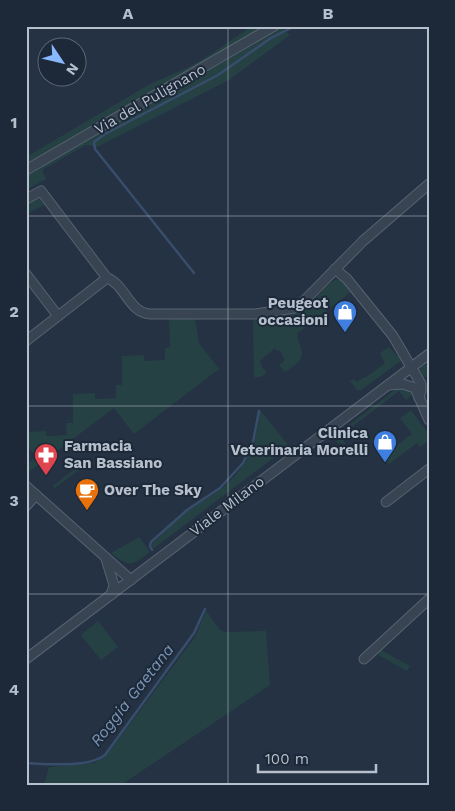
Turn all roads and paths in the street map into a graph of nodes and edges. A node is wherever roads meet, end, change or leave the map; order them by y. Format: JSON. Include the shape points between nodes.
{"nodes":[{"id":1,"x":274,"y":26,"type":"edge"},
{"id":2,"x":26,"y":170,"type":"edge"},
{"id":3,"x":429,"y":184,"type":"edge"},
{"id":4,"x":26,"y":199,"type":"edge"},
{"id":5,"x":335,"y":269,"type":"junction"},
{"id":6,"x":26,"y":274,"type":"edge"},
{"id":7,"x":107,"y":278,"type":"junction"},
{"id":8,"x":58,"y":316,"type":"junction"},
{"id":9,"x":26,"y":341,"type":"edge"},
{"id":10,"x":429,"y":354,"type":"edge"},
{"id":11,"x":411,"y":368,"type":"junction"},
{"id":12,"x":387,"y":386,"type":"junction"},
{"id":13,"x":429,"y":395,"type":"edge"},
{"id":14,"x":419,"y":398,"type":"junction"},
{"id":15,"x":429,"y":420,"type":"edge"},
{"id":16,"x":429,"y":469,"type":"edge"},
{"id":17,"x":26,"y":486,"type":"edge"},
{"id":18,"x":36,"y":495,"type":"junction"},
{"id":19,"x":386,"y":502,"type":"dead end"},
{"id":20,"x":26,"y":506,"type":"edge"},
{"id":21,"x":103,"y":556,"type":"junction"},
{"id":22,"x":131,"y":580,"type":"junction"},
{"id":23,"x":111,"y":595,"type":"junction"},
{"id":24,"x":429,"y":599,"type":"edge"},
{"id":25,"x":26,"y":659,"type":"edge"},
{"id":26,"x":364,"y":659,"type":"dead end"}],
"edges":[{"from":1,"to":2,"type":"street","name":"Via del Pulignano"},
{"from":3,"to":5,"type":"street"},
{"from":4,"to":7,"type":"street","via":[[41,190]]},
{"from":5,"to":7,"type":"street","via":[[300,305],[256,314],[145,314],[136,308],[116,282]]},
{"from":5,"to":11,"type":"street","via":[[347,279],[393,336]]},
{"from":6,"to":8,"type":"street"},
{"from":7,"to":8,"type":"street"},
{"from":8,"to":9,"type":"street"},
{"from":10,"to":11,"type":"street","name":"Viale Milano"},
{"from":11,"to":12,"type":"street","name":"Viale Milano"},
{"from":11,"to":14,"type":"street","via":[[421,386]]},
{"from":12,"to":14,"type":"street","via":[[410,386]]},
{"from":12,"to":22,"type":"street","name":"Viale Milano"},
{"from":13,"to":14,"type":"street"},
{"from":14,"to":15,"type":"street"},
{"from":16,"to":19,"type":"street"},
{"from":17,"to":18,"type":"street"},
{"from":18,"to":20,"type":"street"},
{"from":18,"to":21,"type":"street"},
{"from":21,"to":22,"type":"street"},
{"from":21,"to":23,"type":"street","via":[[114,585]]},
{"from":22,"to":23,"type":"street","name":"Viale Milano"},
{"from":23,"to":25,"type":"street","name":"Viale Milano"},
{"from":24,"to":26,"type":"street"}]}
